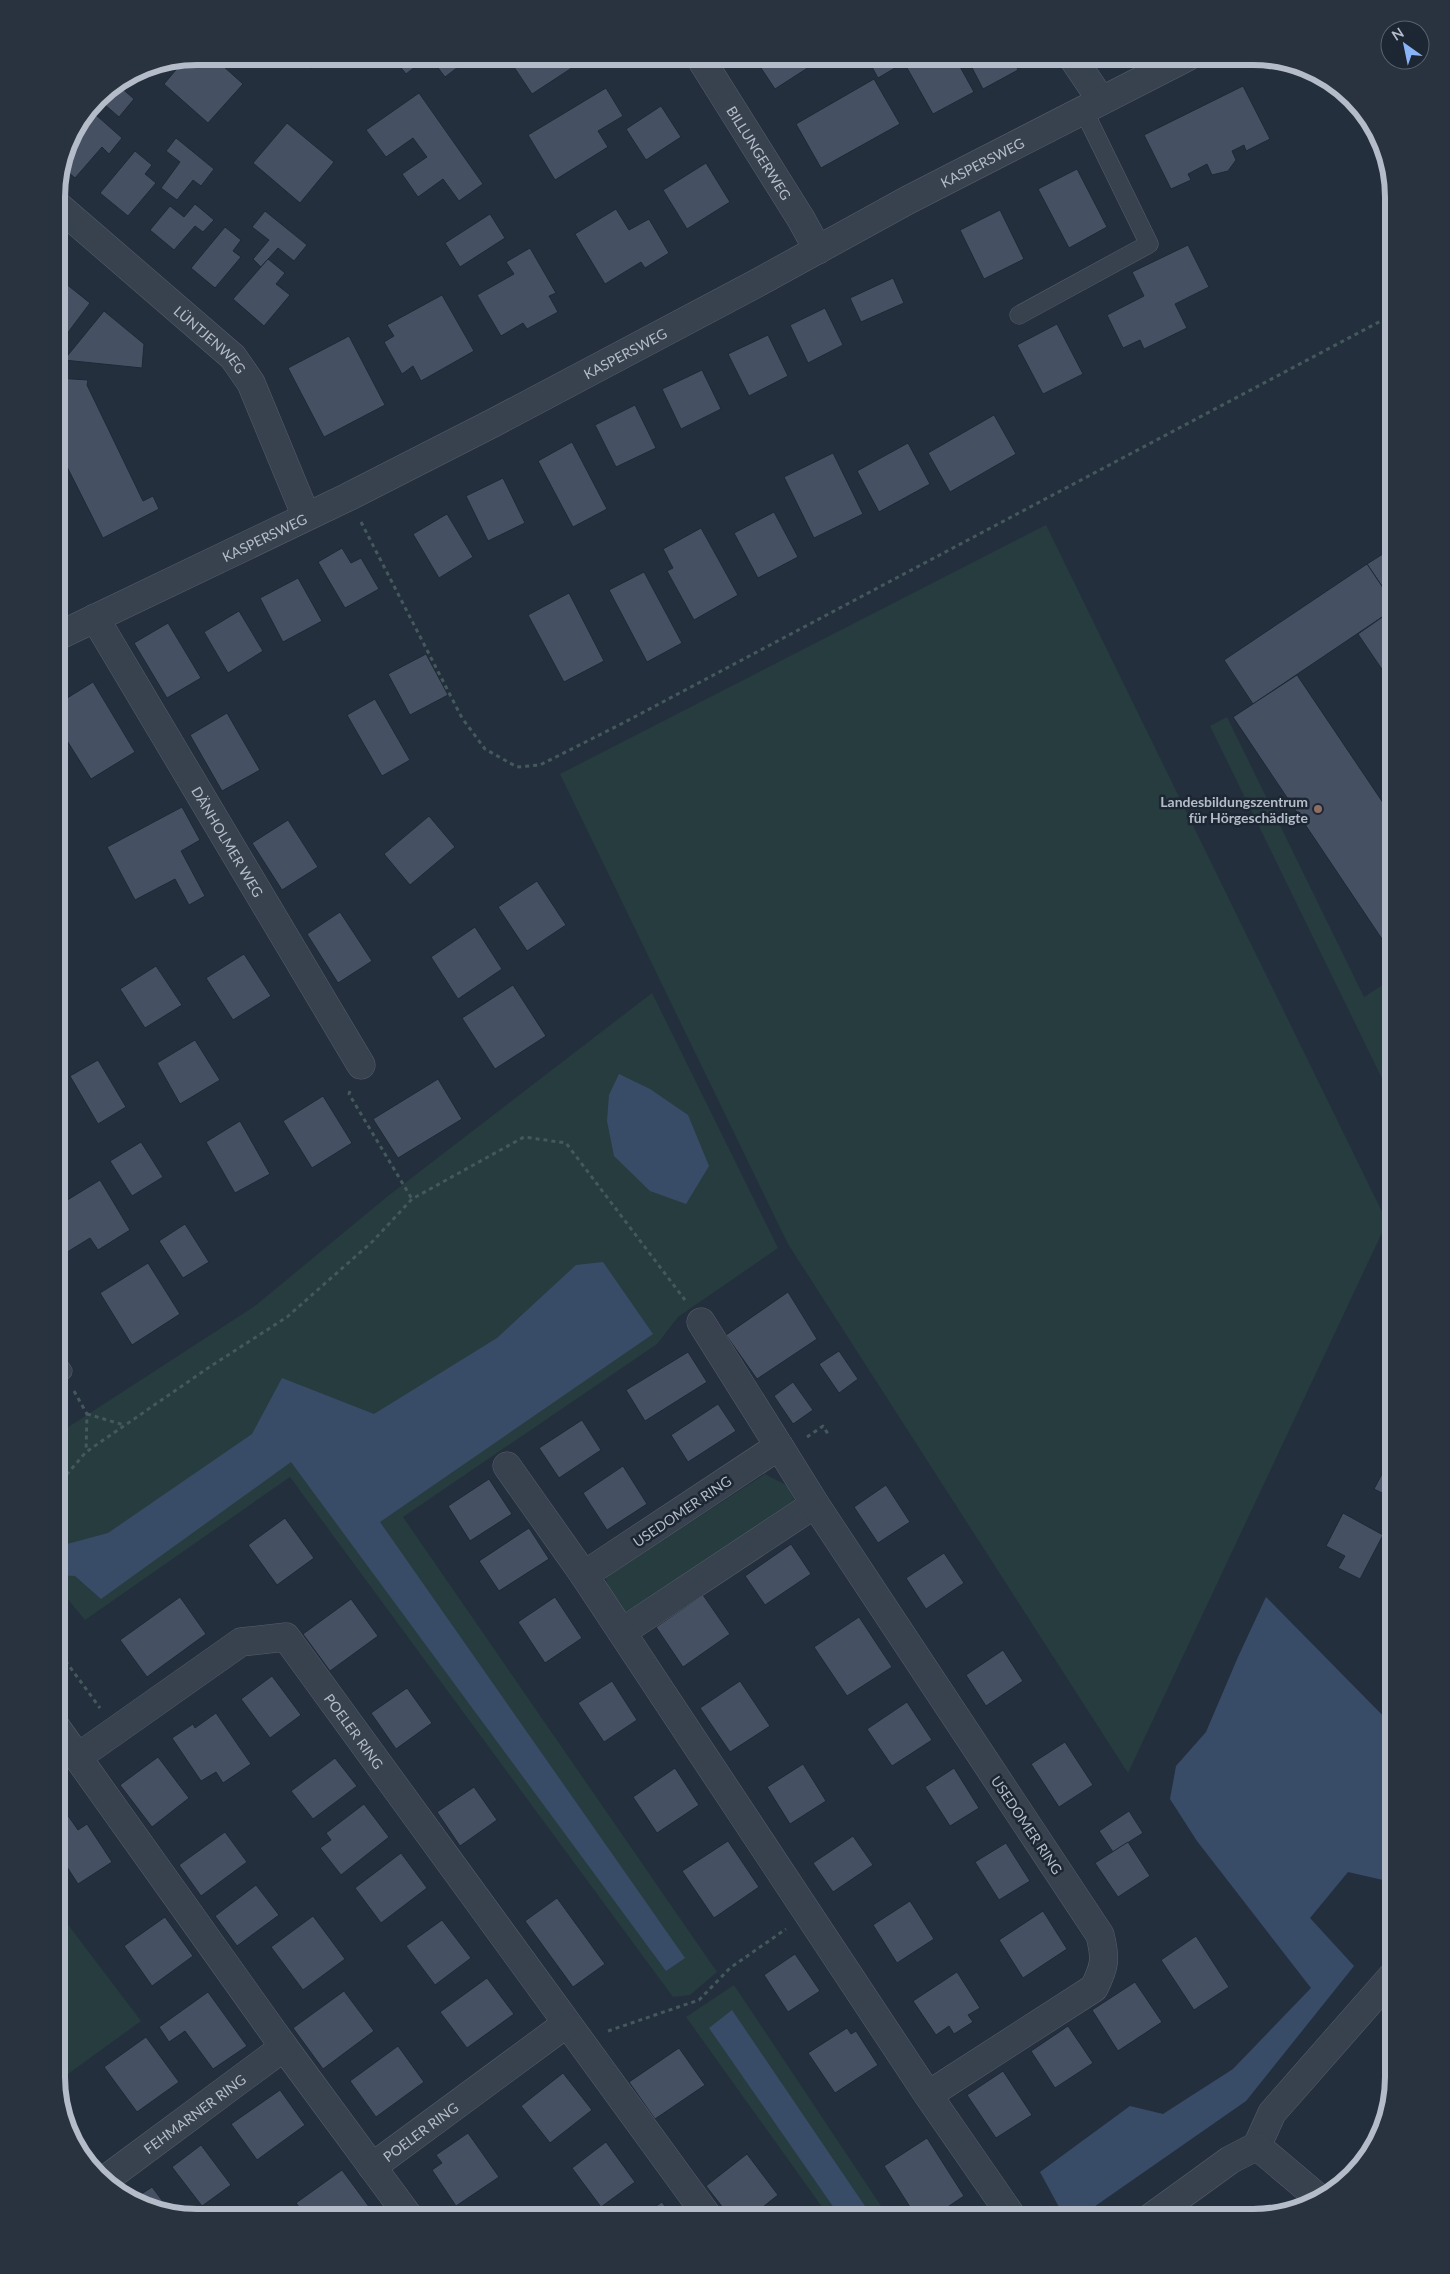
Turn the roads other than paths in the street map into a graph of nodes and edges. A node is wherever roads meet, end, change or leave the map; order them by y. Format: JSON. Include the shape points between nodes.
{"nodes":[{"id":1,"x":705,"y":65,"type":"edge"},
{"id":2,"x":1076,"y":65,"type":"edge"},
{"id":3,"x":1170,"y":65,"type":"edge"},
{"id":4,"x":1092,"y":105,"type":"junction"},
{"id":5,"x":65,"y":213,"type":"edge"},
{"id":6,"x":818,"y":250,"type":"junction"},
{"id":7,"x":1020,"y":315,"type":"dead end"},
{"id":8,"x":306,"y":516,"type":"junction"},
{"id":9,"x":95,"y":618,"type":"junction"},
{"id":10,"x":65,"y":633,"type":"edge"},
{"id":11,"x":361,"y":1065,"type":"road end"},
{"id":12,"x":701,"y":1322,"type":"road end"},
{"id":13,"x":779,"y":1446,"type":"junction"},
{"id":14,"x":507,"y":1466,"type":"dead end"},
{"id":15,"x":815,"y":1504,"type":"junction"},
{"id":16,"x":584,"y":1576,"type":"junction"},
{"id":17,"x":622,"y":1632,"type":"junction"},
{"id":18,"x":65,"y":1739,"type":"edge"},
{"id":19,"x":78,"y":1757,"type":"junction"},
{"id":20,"x":1385,"y":1984,"type":"edge"},
{"id":21,"x":573,"y":2032,"type":"junction"},
{"id":22,"x":284,"y":2047,"type":"junction"},
{"id":23,"x":928,"y":2095,"type":"junction"},
{"id":24,"x":1258,"y":2146,"type":"junction"},
{"id":25,"x":372,"y":2167,"type":"junction"},
{"id":26,"x":110,"y":2176,"type":"edge"},
{"id":27,"x":1314,"y":2194,"type":"edge"},
{"id":28,"x":403,"y":2209,"type":"edge"},
{"id":29,"x":702,"y":2209,"type":"edge"},
{"id":30,"x":1007,"y":2209,"type":"edge"},
{"id":31,"x":1162,"y":2209,"type":"edge"}],
"edges":[{"from":1,"to":6,"type":"street","name":"BILLUNGERWEG"},
{"from":2,"to":4,"type":"street"},
{"from":3,"to":4,"type":"street","name":"KASPERSWEG"},
{"from":4,"to":6,"type":"street","name":"KASPERSWEG"},
{"from":4,"to":7,"type":"lane","via":[[1150,244]]},
{"from":5,"to":8,"type":"street","name":"LÜNTJENWEG","via":[[233,357],[251,384]]},
{"from":6,"to":8,"type":"street","name":"KASPERSWEG","via":[[568,384]]},
{"from":8,"to":9,"type":"street","name":"KASPERSWEG"},
{"from":9,"to":10,"type":"street","name":"KASPERSWEG"},
{"from":9,"to":11,"type":"street","name":"DÄNHOLMER WEG"},
{"from":12,"to":13,"type":"street","name":"USEDOMER RING"},
{"from":13,"to":15,"type":"street","name":"USEDOMER RING"},
{"from":13,"to":16,"type":"street","name":"USEDOMER RING"},
{"from":14,"to":16,"type":"street"},
{"from":15,"to":17,"type":"street"},
{"from":15,"to":23,"type":"street","name":"USEDOMER RING","via":[[1100,1935],[1105,1957],[1094,1988]]},
{"from":16,"to":17,"type":"street"},
{"from":17,"to":23,"type":"street"},
{"from":18,"to":19,"type":"street","name":"POELER RING"},
{"from":19,"to":21,"type":"street","name":"POELER RING","via":[[240,1642],[286,1637]]},
{"from":19,"to":22,"type":"street","name":"POELER RING"},
{"from":20,"to":24,"type":"street","via":[[1272,2113]]},
{"from":21,"to":25,"type":"street","name":"POELER RING"},
{"from":21,"to":29,"type":"street","name":"POELER RING"},
{"from":22,"to":25,"type":"street","name":"POELER RING"},
{"from":22,"to":26,"type":"street","name":"FEHMARNER RING"},
{"from":23,"to":30,"type":"street"},
{"from":24,"to":27,"type":"street"},
{"from":24,"to":31,"type":"street","via":[[1230,2160]]},
{"from":25,"to":28,"type":"street","name":"POELER RING"}]}
